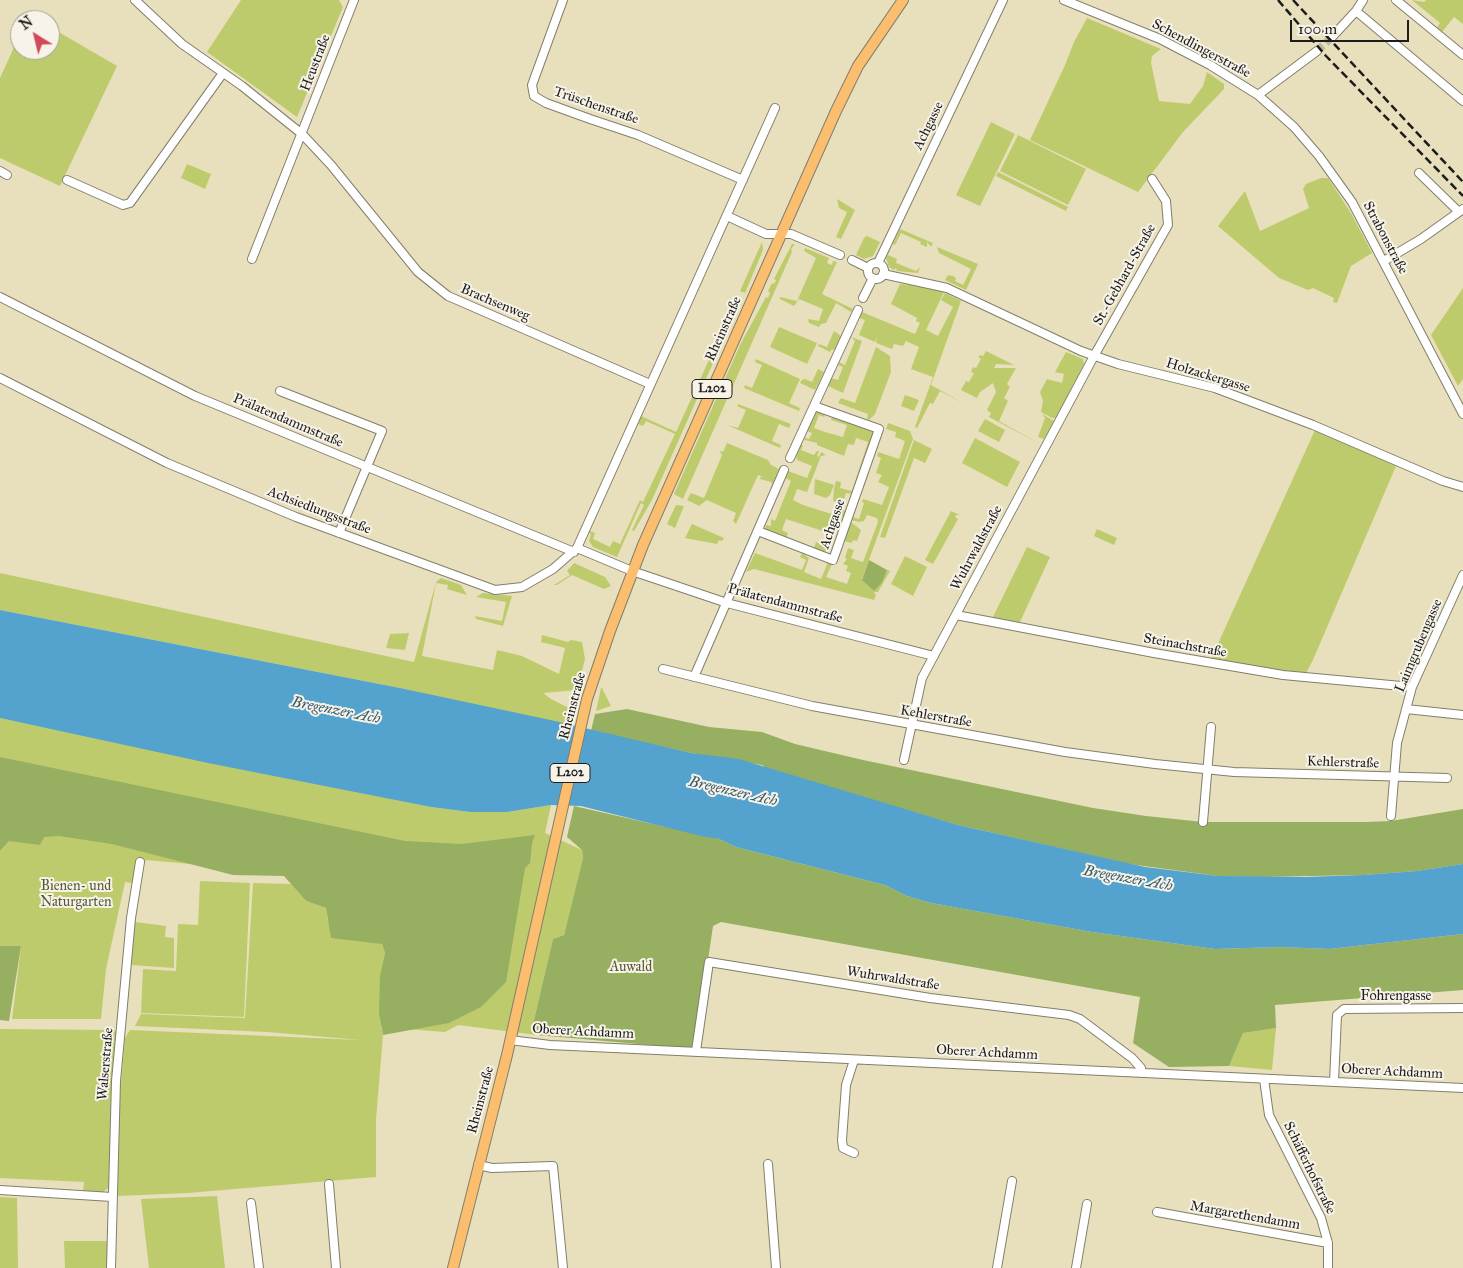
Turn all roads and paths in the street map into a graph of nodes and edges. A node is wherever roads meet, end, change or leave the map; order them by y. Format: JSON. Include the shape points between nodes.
{"nodes":[{"id":1,"x":135,"y":0,"type":"edge"},
{"id":2,"x":344,"y":0,"type":"edge"},
{"id":3,"x":563,"y":0,"type":"edge"},
{"id":4,"x":903,"y":0,"type":"edge"},
{"id":5,"x":1004,"y":0,"type":"edge"},
{"id":6,"x":1064,"y":0,"type":"edge"},
{"id":7,"x":1363,"y":0,"type":"edge"},
{"id":8,"x":1396,"y":0,"type":"edge"},
{"id":9,"x":352,"y":4,"type":"edge"},
{"id":10,"x":1356,"y":11,"type":"junction"},
{"id":11,"x":1332,"y":37,"type":"tunnel mouth"},
{"id":12,"x":1317,"y":51,"type":"tunnel mouth"},
{"id":13,"x":1463,"y":55,"type":"edge"},
{"id":14,"x":223,"y":73,"type":"junction"},
{"id":15,"x":1258,"y":95,"type":"junction"},
{"id":16,"x":1463,"y":101,"type":"edge"},
{"id":17,"x":775,"y":108,"type":"dead end"},
{"id":18,"x":302,"y":134,"type":"junction"},
{"id":19,"x":1419,"y":173,"type":"dead end"},
{"id":20,"x":1152,"y":179,"type":"dead end"},
{"id":21,"x":66,"y":180,"type":"dead end"},
{"id":22,"x":743,"y":180,"type":"junction"},
{"id":23,"x":1461,"y":210,"type":"edge"},
{"id":24,"x":727,"y":216,"type":"junction"},
{"id":25,"x":781,"y":234,"type":"junction"},
{"id":26,"x":839,"y":254,"type":"dead end"},
{"id":27,"x":252,"y":259,"type":"dead end"},
{"id":28,"x":852,"y":260,"type":"dead end"},
{"id":29,"x":1384,"y":261,"type":"junction"},
{"id":30,"x":878,"y":263,"type":"junction"},
{"id":31,"x":868,"y":268,"type":"junction"},
{"id":32,"x":883,"y":274,"type":"junction"},
{"id":33,"x":873,"y":278,"type":"junction"},
{"id":34,"x":0,"y":297,"type":"edge"},
{"id":35,"x":863,"y":298,"type":"dead end"},
{"id":36,"x":858,"y":310,"type":"dead end"},
{"id":37,"x":1094,"y":356,"type":"junction"},
{"id":38,"x":0,"y":378,"type":"edge"},
{"id":39,"x":650,"y":384,"type":"junction"},
{"id":40,"x":280,"y":391,"type":"dead end"},
{"id":41,"x":814,"y":406,"type":"junction"},
{"id":42,"x":1463,"y":414,"type":"edge"},
{"id":43,"x":790,"y":458,"type":"dead end"},
{"id":44,"x":367,"y":468,"type":"junction"},
{"id":45,"x":784,"y":470,"type":"dead end"},
{"id":46,"x":1463,"y":487,"type":"edge"},
{"id":47,"x":758,"y":531,"type":"junction"},
{"id":48,"x":339,"y":533,"type":"junction"},
{"id":49,"x":575,"y":550,"type":"junction"},
{"id":50,"x":632,"y":570,"type":"junction"},
{"id":51,"x":1463,"y":575,"type":"edge"},
{"id":52,"x":727,"y":603,"type":"junction"},
{"id":53,"x":956,"y":615,"type":"junction"},
{"id":54,"x":934,"y":656,"type":"junction"},
{"id":55,"x":663,"y":669,"type":"dead end"},
{"id":56,"x":694,"y":677,"type":"junction"},
{"id":57,"x":1412,"y":686,"type":"junction"},
{"id":58,"x":1406,"y":709,"type":"junction"},
{"id":59,"x":1463,"y":715,"type":"edge"},
{"id":60,"x":912,"y":726,"type":"junction"},
{"id":61,"x":1211,"y":727,"type":"dead end"},
{"id":62,"x":904,"y":760,"type":"dead end"},
{"id":63,"x":1209,"y":770,"type":"junction"},
{"id":64,"x":1394,"y":777,"type":"junction"},
{"id":65,"x":1447,"y":778,"type":"dead end"},
{"id":66,"x":1391,"y":816,"type":"dead end"},
{"id":67,"x":1203,"y":822,"type":"dead end"},
{"id":68,"x":140,"y":862,"type":"dead end"},
{"id":69,"x":1463,"y":1008,"type":"edge"},
{"id":70,"x":510,"y":1040,"type":"junction"},
{"id":71,"x":696,"y":1051,"type":"junction"},
{"id":72,"x":854,"y":1060,"type":"junction"},
{"id":73,"x":1142,"y":1073,"type":"junction"},
{"id":74,"x":1264,"y":1079,"type":"junction"},
{"id":75,"x":1334,"y":1082,"type":"junction"},
{"id":76,"x":1463,"y":1088,"type":"edge"},
{"id":77,"x":854,"y":1153,"type":"dead end"},
{"id":78,"x":768,"y":1164,"type":"dead end"},
{"id":79,"x":478,"y":1165,"type":"junction"},
{"id":80,"x":1012,"y":1181,"type":"dead end"},
{"id":81,"x":329,"y":1184,"type":"dead end"},
{"id":82,"x":0,"y":1190,"type":"edge"},
{"id":83,"x":112,"y":1196,"type":"junction"},
{"id":84,"x":251,"y":1203,"type":"dead end"},
{"id":85,"x":1087,"y":1204,"type":"dead end"},
{"id":86,"x":1157,"y":1212,"type":"dead end"},
{"id":87,"x":1328,"y":1244,"type":"junction"},
{"id":88,"x":112,"y":1268,"type":"edge"},
{"id":89,"x":259,"y":1268,"type":"edge"},
{"id":90,"x":336,"y":1268,"type":"edge"},
{"id":91,"x":453,"y":1268,"type":"edge"},
{"id":92,"x":562,"y":1268,"type":"edge"},
{"id":93,"x":776,"y":1268,"type":"edge"},
{"id":94,"x":997,"y":1268,"type":"edge"},
{"id":95,"x":1076,"y":1268,"type":"edge"},
{"id":96,"x":1328,"y":1268,"type":"edge"}],
"edges":[{"from":1,"to":14,"type":"street","name":"Brachsenweg","via":[[182,44]]},
{"from":2,"to":9,"type":"street"},
{"from":3,"to":22,"type":"street","name":"Trüschenstraße","via":[[532,85],[534,96],[638,134]]},
{"from":4,"to":25,"type":"main road","name":"Rheinstraße","number":"L202","via":[[870,47],[850,83]]},
{"from":5,"to":30,"type":"street","name":"Achgasse"},
{"from":6,"to":15,"type":"street","name":"Schendlingerstraße","via":[[1168,43],[1234,78]]},
{"from":7,"to":10,"type":"street"},
{"from":8,"to":13,"type":"street"},
{"from":9,"to":18,"type":"street","name":"Heustraße"},
{"from":10,"to":11,"type":"street"},
{"from":10,"to":16,"type":"street"},
{"from":12,"to":15,"type":"street","name":"Schendlingerstraße"},
{"from":14,"to":18,"type":"street","name":"Brachsenweg"},
{"from":14,"to":21,"type":"street","via":[[130,203],[122,205]]},
{"from":15,"to":29,"type":"street","name":"Strabonstraße","via":[[1294,128],[1331,171]]},
{"from":17,"to":22,"type":"street"},
{"from":18,"to":27,"type":"street"},
{"from":18,"to":39,"type":"street","name":"Brachsenweg","via":[[418,272],[448,296]]},
{"from":19,"to":23,"type":"street"},
{"from":20,"to":37,"type":"street","name":"St.-Gebhard-Straße","via":[[1166,200],[1168,225]]},
{"from":22,"to":24,"type":"street"},
{"from":23,"to":29,"type":"street","via":[[1421,240]]},
{"from":24,"to":25,"type":"street","via":[[766,234]]},
{"from":24,"to":39,"type":"street"},
{"from":25,"to":26,"type":"street","via":[[793,234]]},
{"from":25,"to":50,"type":"main road","name":"Rheinstraße","number":"L202"},
{"from":28,"to":31,"type":"street"},
{"from":29,"to":42,"type":"street","name":"Strabonstraße"},
{"from":30,"to":31,"type":"street"},
{"from":30,"to":32,"type":"street"},
{"from":31,"to":33,"type":"street"},
{"from":32,"to":33,"type":"street"},
{"from":32,"to":37,"type":"street","name":"Holzackergasse","via":[[947,288]]},
{"from":33,"to":35,"type":"street"},
{"from":34,"to":44,"type":"street","name":"Prälatendammstraße","via":[[195,396]]},
{"from":36,"to":41,"type":"street"},
{"from":37,"to":46,"type":"street","name":"Holzackergasse","via":[[1215,388]]},
{"from":37,"to":53,"type":"street","name":"Wuhrwaldstraße"},
{"from":38,"to":48,"type":"street","name":"Achsiedlungsstraße","via":[[167,463]]},
{"from":39,"to":49,"type":"street"},
{"from":40,"to":44,"type":"street","via":[[382,431]]},
{"from":41,"to":43,"type":"street"},
{"from":41,"to":47,"type":"street","name":"Achgasse","via":[[879,429],[833,560]]},
{"from":44,"to":48,"type":"street"},
{"from":44,"to":49,"type":"street","name":"Prälatendammstraße"},
{"from":45,"to":47,"type":"street"},
{"from":47,"to":52,"type":"street"},
{"from":48,"to":49,"type":"street","name":"Achsiedlungsstraße","via":[[499,590],[533,582]]},
{"from":49,"to":50,"type":"street"},
{"from":50,"to":52,"type":"street","name":"Prälatendammstraße"},
{"from":50,"to":70,"type":"main road","name":"Rheinstraße","number":"L202","via":[[585,707]]},
{"from":51,"to":57,"type":"street","name":"Laimgrubengasse"},
{"from":52,"to":54,"type":"street","name":"Prälatendammstraße"},
{"from":52,"to":56,"type":"street"},
{"from":53,"to":54,"type":"street","name":"Wuhrwaldstraße"},
{"from":53,"to":57,"type":"street","name":"Steinachstraße","via":[[1154,654],[1283,675]]},
{"from":54,"to":60,"type":"street","name":"Wuhrwaldstraße","via":[[919,684]]},
{"from":55,"to":56,"type":"street","name":"Kehlerstraße"},
{"from":56,"to":60,"type":"street","name":"Kehlerstraße"},
{"from":57,"to":58,"type":"street","name":"Laimgrubengasse"},
{"from":58,"to":59,"type":"street"},
{"from":58,"to":64,"type":"street","name":"Laimgrubengasse","via":[[1397,743]]},
{"from":60,"to":62,"type":"street","name":"Wuhrwaldstraße"},
{"from":60,"to":63,"type":"street","name":"Kehlerstraße","via":[[1065,752]]},
{"from":61,"to":63,"type":"street"},
{"from":63,"to":64,"type":"street","name":"Kehlerstraße"},
{"from":63,"to":67,"type":"street"},
{"from":64,"to":65,"type":"street","name":"Kehlerstraße"},
{"from":64,"to":66,"type":"street","name":"Laimgrubengasse"},
{"from":68,"to":83,"type":"street","name":"Walserstraße","via":[[131,918],[116,1081]]},
{"from":69,"to":75,"type":"street","name":"Fohrengasse","via":[[1344,1010],[1337,1015]]},
{"from":70,"to":71,"type":"street","name":"Oberer Achdamm","via":[[550,1045]]},
{"from":70,"to":79,"type":"main road","name":"Rheinstraße","number":"L202"},
{"from":71,"to":72,"type":"street","name":"Oberer Achdamm"},
{"from":71,"to":73,"type":"street","name":"Wuhrwaldstraße","via":[[709,962],[930,998],[1069,1014],[1080,1018],[1132,1058]]},
{"from":72,"to":73,"type":"street","name":"Oberer Achdamm"},
{"from":72,"to":77,"type":"street","via":[[846,1084],[842,1140],[844,1148]]},
{"from":73,"to":74,"type":"street","name":"Oberer Achdamm"},
{"from":74,"to":75,"type":"street","name":"Oberer Achdamm"},
{"from":74,"to":87,"type":"street","name":"Schäfferhofstraße","via":[[1269,1115],[1317,1210]]},
{"from":75,"to":76,"type":"street","name":"Oberer Achdamm"},
{"from":78,"to":93,"type":"street"},
{"from":79,"to":91,"type":"main road","name":"Rheinstraße","number":"L202"},
{"from":79,"to":92,"type":"street","via":[[492,1168],[553,1166]]},
{"from":80,"to":94,"type":"street"},
{"from":81,"to":90,"type":"street"},
{"from":82,"to":83,"type":"street"},
{"from":83,"to":88,"type":"street","name":"Walserstraße"},
{"from":84,"to":89,"type":"street"},
{"from":85,"to":95,"type":"street"},
{"from":86,"to":87,"type":"street","name":"Margarethendamm"},
{"from":87,"to":96,"type":"street","name":"Schäfferhofstraße"}]}
